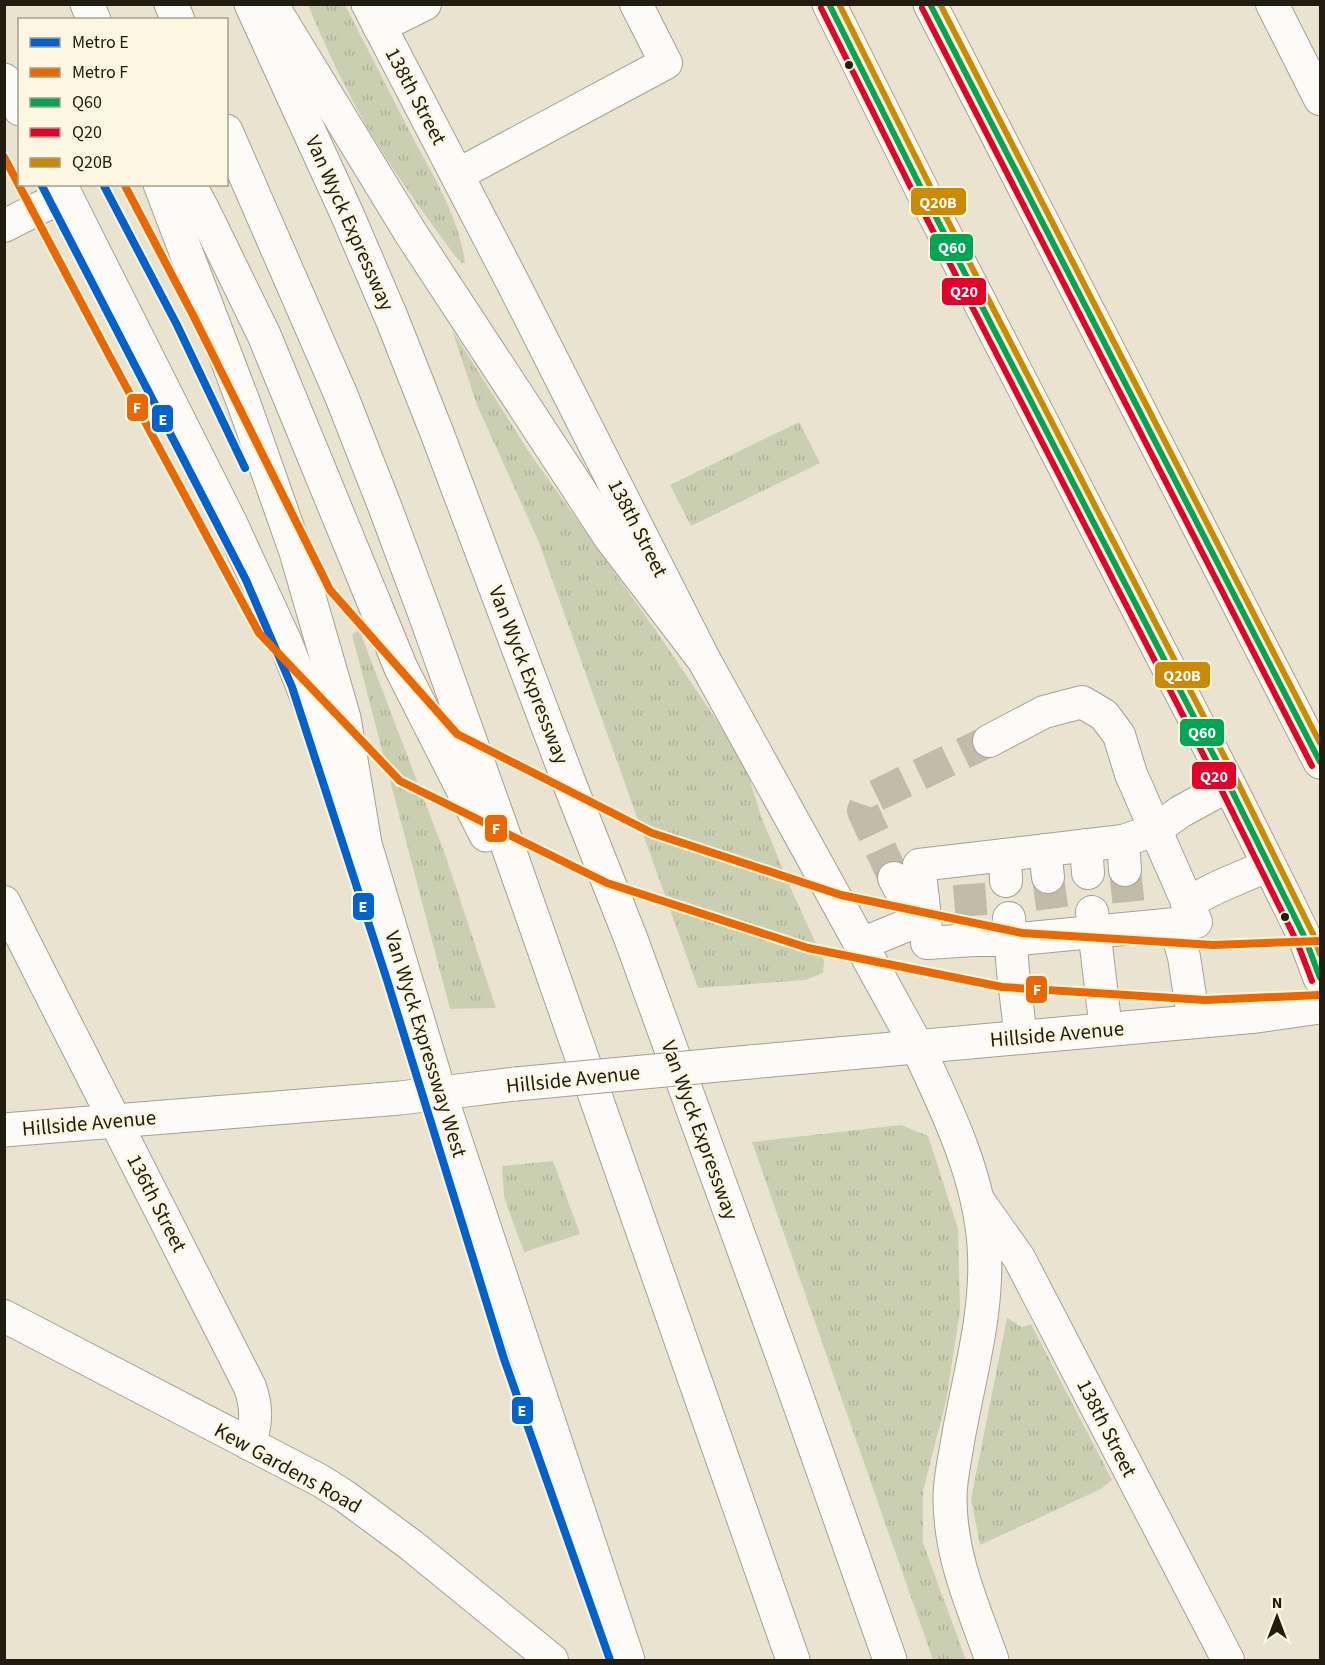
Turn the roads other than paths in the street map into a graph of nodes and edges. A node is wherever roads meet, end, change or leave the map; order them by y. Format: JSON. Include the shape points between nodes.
{"nodes":[{"id":1,"x":87,"y":4,"type":"edge"},
{"id":2,"x":171,"y":4,"type":"edge"},
{"id":3,"x":251,"y":4,"type":"edge"},
{"id":4,"x":271,"y":4,"type":"edge"},
{"id":5,"x":425,"y":4,"type":"edge"},
{"id":6,"x":636,"y":4,"type":"edge"},
{"id":7,"x":829,"y":4,"type":"edge"},
{"id":8,"x":930,"y":4,"type":"edge"},
{"id":9,"x":1272,"y":4,"type":"edge"},
{"id":10,"x":374,"y":16,"type":"edge"},
{"id":11,"x":93,"y":18,"type":"edge"},
{"id":12,"x":177,"y":18,"type":"edge"},
{"id":13,"x":1313,"y":66,"type":"edge"},
{"id":14,"x":4,"y":80,"type":"edge"},
{"id":15,"x":1320,"y":99,"type":"edge"},
{"id":16,"x":18,"y":105,"type":"edge"},
{"id":17,"x":228,"y":135,"type":"edge"},
{"id":18,"x":457,"y":175,"type":"junction"},
{"id":19,"x":161,"y":186,"type":"edge"},
{"id":20,"x":190,"y":186,"type":"edge"},
{"id":21,"x":62,"y":190,"type":"edge"},
{"id":22,"x":4,"y":226,"type":"edge"},
{"id":23,"x":704,"y":660,"type":"junction"},
{"id":24,"x":989,"y":741,"type":"tunnel mouth"},
{"id":25,"x":1320,"y":762,"type":"edge"},
{"id":26,"x":1229,"y":785,"type":"junction"},
{"id":27,"x":1155,"y":830,"type":"junction"},
{"id":28,"x":365,"y":844,"type":"junction"},
{"id":29,"x":1269,"y":865,"type":"junction"},
{"id":30,"x":894,"y":878,"type":"tunnel mouth"},
{"id":31,"x":4,"y":902,"type":"edge"},
{"id":32,"x":924,"y":908,"type":"junction"},
{"id":33,"x":1181,"y":913,"type":"junction"},
{"id":34,"x":1093,"y":922,"type":"junction"},
{"id":35,"x":1010,"y":929,"type":"junction"},
{"id":36,"x":861,"y":944,"type":"junction"},
{"id":37,"x":545,"y":952,"type":"junction"},
{"id":38,"x":1320,"y":978,"type":"edge"},
{"id":39,"x":1320,"y":1007,"type":"edge"},
{"id":40,"x":1194,"y":1022,"type":"junction"},
{"id":41,"x":1106,"y":1030,"type":"junction"},
{"id":42,"x":1021,"y":1038,"type":"junction"},
{"id":43,"x":918,"y":1048,"type":"junction"},
{"id":44,"x":440,"y":1094,"type":"junction"},
{"id":45,"x":117,"y":1121,"type":"junction"},
{"id":46,"x":4,"y":1130,"type":"edge"},
{"id":47,"x":978,"y":1200,"type":"junction"},
{"id":48,"x":4,"y":1316,"type":"edge"},
{"id":49,"x":249,"y":1444,"type":"junction"},
{"id":50,"x":547,"y":1659,"type":"edge"},
{"id":51,"x":628,"y":1660,"type":"edge"},
{"id":52,"x":793,"y":1660,"type":"edge"},
{"id":53,"x":890,"y":1660,"type":"edge"},
{"id":54,"x":992,"y":1660,"type":"edge"},
{"id":55,"x":1228,"y":1660,"type":"edge"}],
"edges":[{"from":1,"to":11,"type":"main road"},
{"from":2,"to":12,"type":"main road"},
{"from":3,"to":53,"type":"main road","name":"Van Wyck Expressway","via":[[374,277],[437,433],[631,939]]},
{"from":4,"to":23,"type":"main road","via":[[410,232],[610,537]]},
{"from":5,"to":10,"type":"street"},
{"from":6,"to":18,"type":"street","via":[[666,63]]},
{"from":7,"to":26,"type":"main road"},
{"from":8,"to":25,"type":"main road"},
{"from":9,"to":13,"type":"street"},
{"from":10,"to":18,"type":"main road","name":"138th Street"},
{"from":13,"to":15,"type":"street"},
{"from":14,"to":16,"type":"main road"},
{"from":17,"to":37,"type":"main road","via":[[385,507]]},
{"from":18,"to":23,"type":"main road","name":"138th Street"},
{"from":19,"to":28,"type":"main road","via":[[296,552],[344,718]]},
{"from":20,"to":37,"type":"main road","via":[[264,335],[401,668]]},
{"from":21,"to":22,"type":"street"},
{"from":21,"to":28,"type":"main road","name":"Van Wyck Expressway West","via":[[230,522],[286,645]]},
{"from":23,"to":36,"type":"main road","name":"138th Street"},
{"from":24,"to":27,"type":"street","via":[[1044,712],[1082,702],[1104,715],[1119,735]]},
{"from":26,"to":27,"type":"street"},
{"from":26,"to":29,"type":"main road"},
{"from":27,"to":32,"type":"street","via":[[1124,856],[967,872],[919,865]]},
{"from":27,"to":33,"type":"street"},
{"from":28,"to":44,"type":"main road","name":"Van Wyck Expressway West"},
{"from":29,"to":33,"type":"street","via":[[1218,887]]},
{"from":29,"to":38,"type":"main road"},
{"from":30,"to":32,"type":"street","via":[[904,897]]},
{"from":31,"to":45,"type":"street","name":"136th Street"},
{"from":32,"to":35,"type":"street","via":[[927,943],[973,931]]},
{"from":32,"to":36,"type":"street"},
{"from":33,"to":34,"type":"street"},
{"from":33,"to":40,"type":"street"},
{"from":34,"to":35,"type":"street"},
{"from":34,"to":41,"type":"street"},
{"from":35,"to":42,"type":"street"},
{"from":36,"to":43,"type":"main road","name":"138th Street"},
{"from":37,"to":52,"type":"main road"},
{"from":39,"to":40,"type":"main road","name":"Hillside Avenue"},
{"from":40,"to":41,"type":"main road","name":"Hillside Avenue"},
{"from":41,"to":42,"type":"main road","name":"Hillside Avenue"},
{"from":42,"to":43,"type":"main road","name":"Hillside Avenue"},
{"from":43,"to":44,"type":"main road","name":"Hillside Avenue","bridge":true},
{"from":43,"to":47,"type":"main road","via":[[947,1110]]},
{"from":44,"to":45,"type":"main road","name":"Hillside Avenue"},
{"from":44,"to":51,"type":"main road","name":"Van Wyck Expressway West"},
{"from":45,"to":46,"type":"main road","name":"Hillside Avenue"},
{"from":45,"to":49,"type":"street","name":"136th Street","via":[[250,1387],[256,1415]]},
{"from":47,"to":54,"type":"main road","via":[[984,1247],[983,1289],[951,1478],[951,1515],[956,1554]]},
{"from":47,"to":55,"type":"street","name":"138th Street","via":[[1019,1258]]},
{"from":48,"to":49,"type":"street","name":"Kew Gardens Road"},
{"from":49,"to":50,"type":"street","name":"Kew Gardens Road","via":[[346,1497],[411,1545]]}]}
